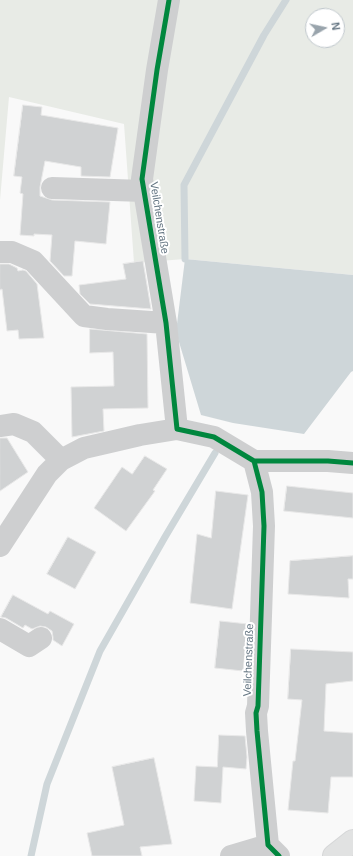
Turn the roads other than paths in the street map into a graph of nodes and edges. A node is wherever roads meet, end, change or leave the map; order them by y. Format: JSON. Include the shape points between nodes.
{"nodes":[{"id":1,"x":167,"y":6,"type":"edge"},
{"id":2,"x":52,"y":188,"type":"dead end"},
{"id":3,"x":144,"y":191,"type":"junction"},
{"id":4,"x":0,"y":252,"type":"edge"},
{"id":5,"x":166,"y":323,"type":"junction"},
{"id":6,"x":0,"y":426,"type":"edge"},
{"id":7,"x":177,"y":429,"type":"junction"},
{"id":8,"x":61,"y":460,"type":"junction"},
{"id":9,"x":254,"y":461,"type":"junction"},
{"id":10,"x":353,"y":463,"type":"edge"},
{"id":11,"x":0,"y":546,"type":"edge"},
{"id":12,"x":0,"y":629,"type":"edge"},
{"id":13,"x":42,"y":638,"type":"dead end"},
{"id":14,"x":353,"y":841,"type":"edge"},
{"id":15,"x":274,"y":851,"type":"edge"},
{"id":16,"x":230,"y":856,"type":"edge"},
{"id":17,"x":334,"y":856,"type":"edge"}],
"edges":[{"from":1,"to":3,"type":"street","name":"Veilchenstraße","via":[[142,179]]},
{"from":2,"to":3,"type":"street"},
{"from":3,"to":5,"type":"street","name":"Veilchenstraße"},
{"from":4,"to":5,"type":"street","via":[[12,252],[33,261],[84,316]]},
{"from":5,"to":7,"type":"street","name":"Veilchenstraße"},
{"from":6,"to":8,"type":"street","via":[[14,424],[33,432]]},
{"from":7,"to":8,"type":"street","via":[[84,448]]},
{"from":7,"to":9,"type":"street","via":[[214,437]]},
{"from":8,"to":11,"type":"street","via":[[48,474]]},
{"from":9,"to":10,"type":"street","via":[[328,460]]},
{"from":9,"to":15,"type":"street","name":"Veilchenstraße","via":[[262,492],[264,526],[256,714]]},
{"from":12,"to":13,"type":"street","via":[[29,646]]},
{"from":14,"to":17,"type":"main road"},
{"from":15,"to":16,"type":"street"}]}
